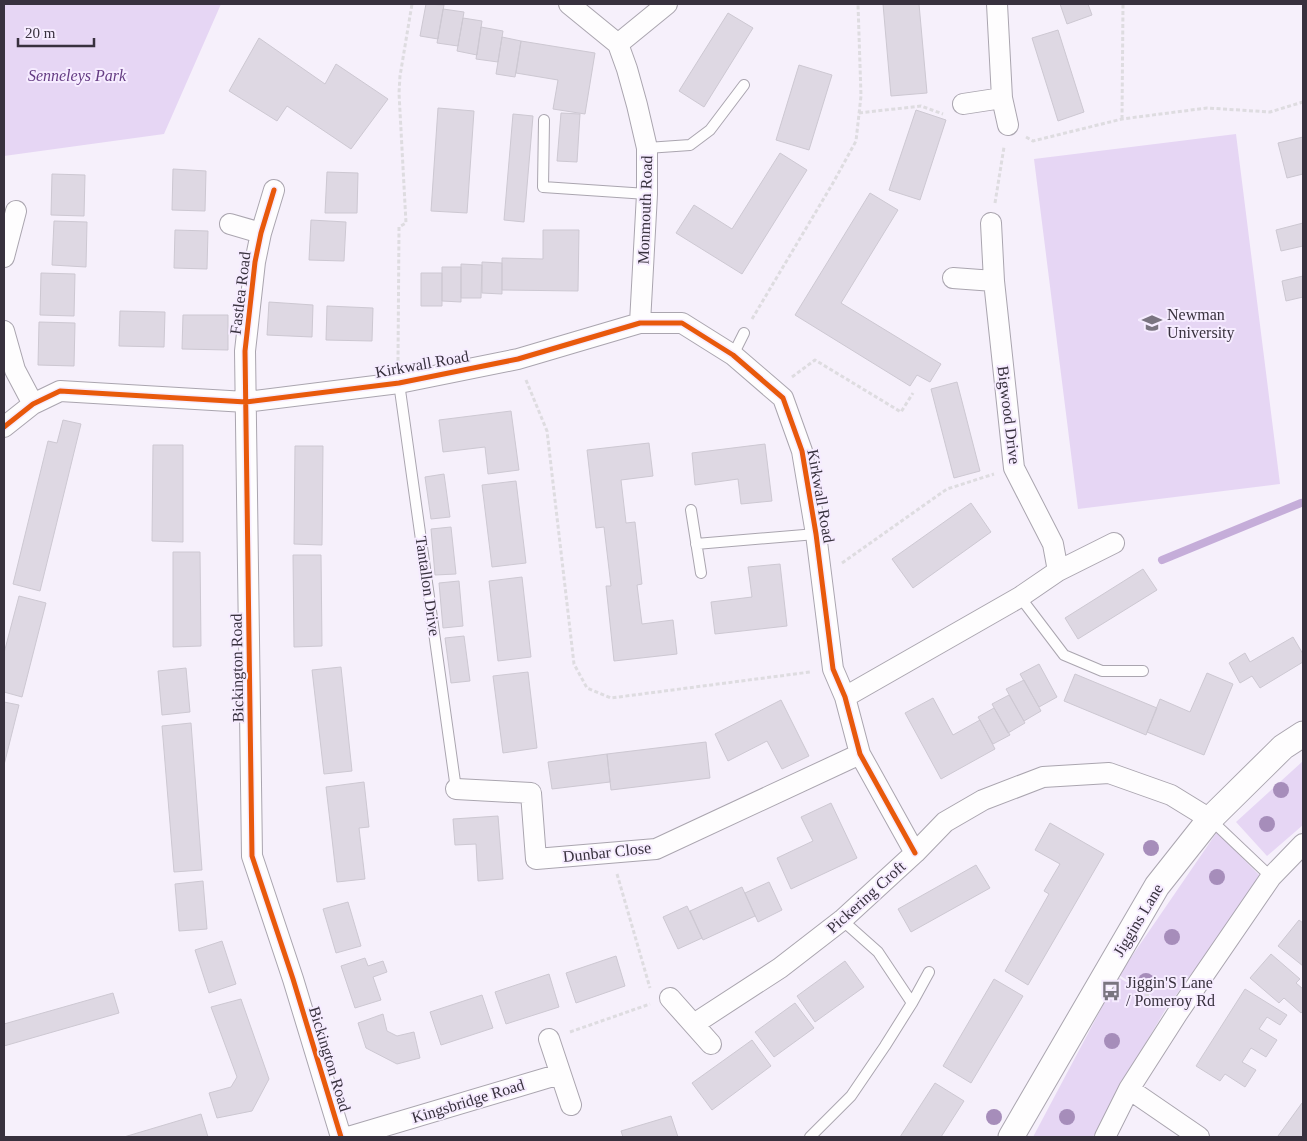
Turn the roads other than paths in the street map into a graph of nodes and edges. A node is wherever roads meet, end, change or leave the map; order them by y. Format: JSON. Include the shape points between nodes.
{"nodes":[{"id":1,"x":568,"y":4,"type":"edge"},
{"id":2,"x":667,"y":4,"type":"edge"},
{"id":3,"x":997,"y":4,"type":"edge"},
{"id":4,"x":618,"y":44,"type":"junction"},
{"id":5,"x":744,"y":84,"type":"dead end"},
{"id":6,"x":1002,"y":98,"type":"junction"},
{"id":7,"x":963,"y":104,"type":"road end"},
{"id":8,"x":544,"y":120,"type":"dead end"},
{"id":9,"x":1008,"y":125,"type":"road end"},
{"id":10,"x":647,"y":148,"type":"junction"},
{"id":11,"x":274,"y":190,"type":"dead end"},
{"id":12,"x":647,"y":194,"type":"junction"},
{"id":13,"x":16,"y":212,"type":"dead end"},
{"id":14,"x":991,"y":223,"type":"road end"},
{"id":15,"x":230,"y":224,"type":"dead end"},
{"id":16,"x":261,"y":233,"type":"junction"},
{"id":17,"x":4,"y":257,"type":"edge"},
{"id":18,"x":953,"y":278,"type":"dead end"},
{"id":19,"x":994,"y":281,"type":"junction"},
{"id":20,"x":640,"y":323,"type":"junction"},
{"id":21,"x":4,"y":331,"type":"edge"},
{"id":22,"x":744,"y":333,"type":"road end"},
{"id":23,"x":733,"y":355,"type":"junction"},
{"id":24,"x":399,"y":383,"type":"junction"},
{"id":25,"x":246,"y":402,"type":"junction"},
{"id":26,"x":33,"y":404,"type":"junction"},
{"id":27,"x":4,"y":427,"type":"edge"},
{"id":28,"x":691,"y":510,"type":"dead end"},
{"id":29,"x":816,"y":534,"type":"junction"},
{"id":30,"x":1114,"y":543,"type":"dead end"},
{"id":31,"x":696,"y":544,"type":"junction"},
{"id":32,"x":1058,"y":571,"type":"junction"},
{"id":33,"x":701,"y":573,"type":"dead end"},
{"id":34,"x":1020,"y":597,"type":"junction"},
{"id":35,"x":1143,"y":671,"type":"dead end"},
{"id":36,"x":846,"y":697,"type":"junction"},
{"id":37,"x":1303,"y":734,"type":"edge"},
{"id":38,"x":860,"y":754,"type":"junction"},
{"id":39,"x":456,"y":788,"type":"joint"},
{"id":40,"x":1210,"y":819,"type":"junction"},
{"id":41,"x":1303,"y":844,"type":"edge"},
{"id":42,"x":916,"y":853,"type":"junction"},
{"id":43,"x":1271,"y":877,"type":"junction"},
{"id":44,"x":842,"y":920,"type":"junction"},
{"id":45,"x":929,"y":972,"type":"dead end"},
{"id":46,"x":662,"y":1000,"type":"road end"},
{"id":47,"x":912,"y":1004,"type":"junction"},
{"id":48,"x":694,"y":1024,"type":"junction"},
{"id":49,"x":549,"y":1039,"type":"road end"},
{"id":50,"x":711,"y":1044,"type":"dead end"},
{"id":51,"x":560,"y":1074,"type":"junction"},
{"id":52,"x":1129,"y":1090,"type":"junction"},
{"id":53,"x":572,"y":1105,"type":"dead end"},
{"id":54,"x":341,"y":1137,"type":"edge"},
{"id":55,"x":348,"y":1137,"type":"edge"},
{"id":56,"x":810,"y":1137,"type":"edge"},
{"id":57,"x":1012,"y":1137,"type":"edge"},
{"id":58,"x":1104,"y":1137,"type":"edge"},
{"id":59,"x":1198,"y":1137,"type":"edge"}],
"edges":[{"from":1,"to":4,"type":"street"},
{"from":2,"to":4,"type":"street"},
{"from":3,"to":6,"type":"street"},
{"from":4,"to":10,"type":"street","name":"Monmouth Road"},
{"from":5,"to":10,"type":"lane","via":[[710,130],[690,145]]},
{"from":6,"to":7,"type":"street"},
{"from":6,"to":9,"type":"street"},
{"from":8,"to":12,"type":"lane","via":[[543,187]]},
{"from":10,"to":12,"type":"street","name":"Monmouth Road"},
{"from":11,"to":16,"type":"street","name":"Fastlea Road"},
{"from":12,"to":20,"type":"street","name":"Monmouth Road"},
{"from":13,"to":17,"type":"street"},
{"from":14,"to":19,"type":"street","name":"Bigwood Drive"},
{"from":15,"to":16,"type":"street","name":"Fastlea Road"},
{"from":16,"to":25,"type":"street","name":"Fastlea Road","via":[[246,352]]},
{"from":18,"to":19,"type":"street"},
{"from":19,"to":32,"type":"street","name":"Bigwood Drive","via":[[1014,468],[1052,544]]},
{"from":20,"to":23,"type":"street","name":"Kirkwall Road","via":[[682,322]]},
{"from":20,"to":24,"type":"street","name":"Kirkwall Road","via":[[518,358]]},
{"from":21,"to":26,"type":"street","via":[[15,370]]},
{"from":22,"to":23,"type":"lane"},
{"from":23,"to":29,"type":"street","name":"Kirkwall Road","via":[[783,398],[802,451]]},
{"from":24,"to":25,"type":"street","name":"Kirkwall Road"},
{"from":24,"to":39,"type":"lane","name":"Tantallon Drive"},
{"from":25,"to":26,"type":"street","via":[[60,391]]},
{"from":25,"to":54,"type":"street","name":"Bickington Road","via":[[252,856]]},
{"from":26,"to":27,"type":"street"},
{"from":28,"to":31,"type":"lane"},
{"from":29,"to":31,"type":"lane"},
{"from":29,"to":36,"type":"street","name":"Kirkwall Road","via":[[833,669]]},
{"from":30,"to":32,"type":"street"},
{"from":31,"to":33,"type":"lane"},
{"from":32,"to":34,"type":"street"},
{"from":34,"to":35,"type":"lane","via":[[1064,655],[1102,671]]},
{"from":34,"to":36,"type":"street"},
{"from":36,"to":38,"type":"street","name":"Kirkwall Road"},
{"from":37,"to":40,"type":"street","name":"Jiggins Lane","via":[[1283,747]]},
{"from":38,"to":39,"type":"street","name":"Dunbar Close","via":[[656,849],[611,853],[536,859],[531,793]]},
{"from":38,"to":42,"type":"street","name":"Kirkwall Road"},
{"from":40,"to":42,"type":"street","name":"Pickering Croft","via":[[1171,795],[1109,773],[1042,777],[983,800],[945,822]]},
{"from":40,"to":43,"type":"lane"},
{"from":40,"to":57,"type":"street","name":"Jiggins Lane","via":[[1157,886]]},
{"from":41,"to":43,"type":"street"},
{"from":42,"to":44,"type":"street","name":"Pickering Croft"},
{"from":43,"to":52,"type":"street"},
{"from":44,"to":47,"type":"lane","via":[[878,952]]},
{"from":44,"to":48,"type":"street","name":"Pickering Croft","via":[[780,968]]},
{"from":45,"to":47,"type":"lane"},
{"from":46,"to":48,"type":"street"},
{"from":47,"to":56,"type":"lane","via":[[851,1096]]},
{"from":48,"to":50,"type":"street"},
{"from":49,"to":51,"type":"street"},
{"from":51,"to":53,"type":"street"},
{"from":51,"to":55,"type":"street","name":"Kingsbridge Road"},
{"from":52,"to":58,"type":"street"},
{"from":52,"to":59,"type":"street"}]}
